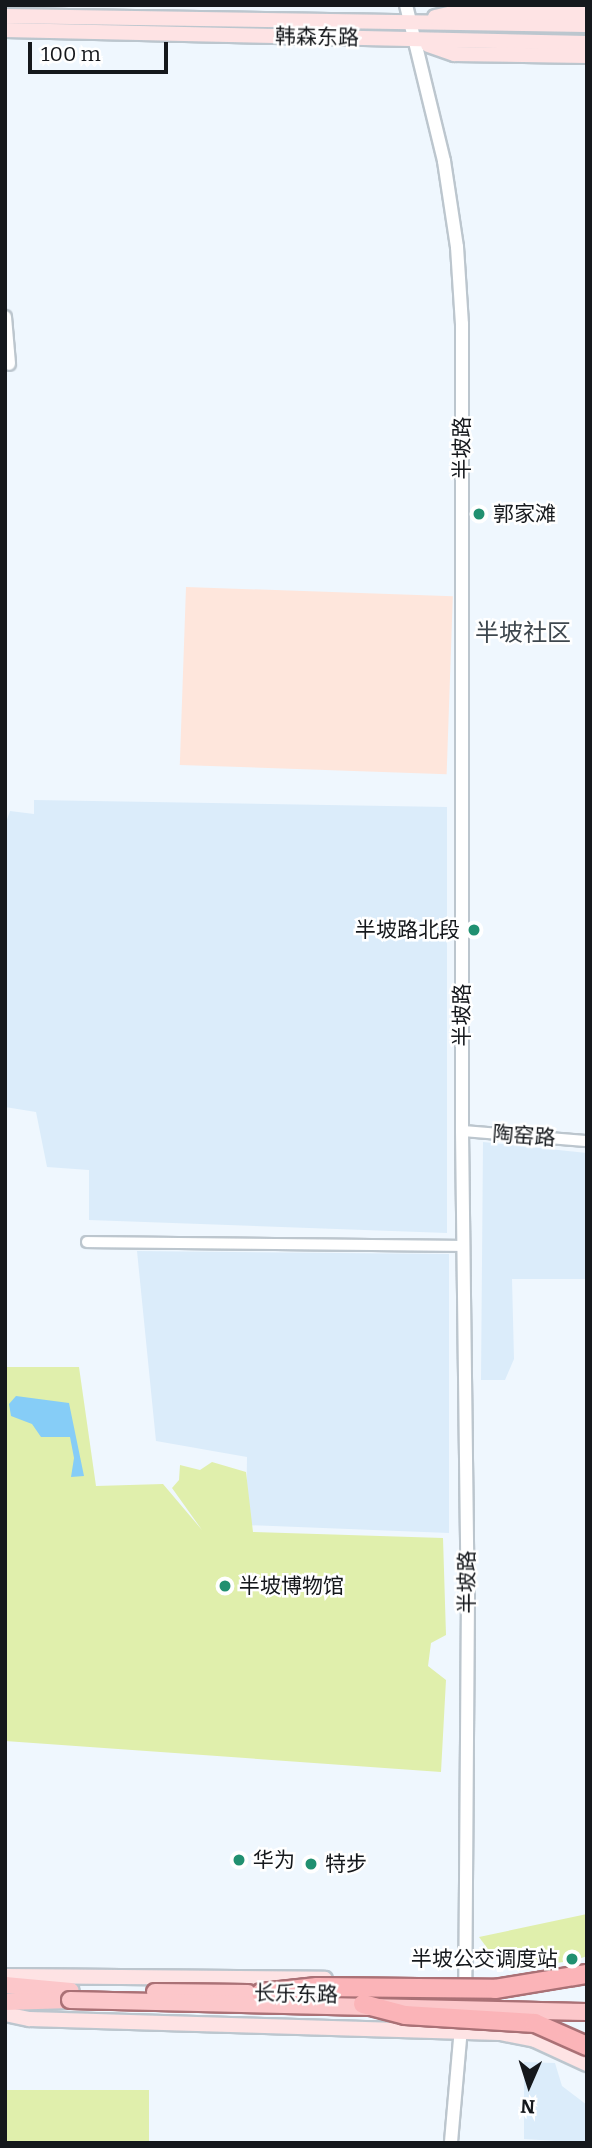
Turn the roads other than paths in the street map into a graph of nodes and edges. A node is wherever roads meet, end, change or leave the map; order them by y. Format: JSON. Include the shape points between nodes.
{"nodes":[{"id":1,"x":405,"y":5,"type":"edge"},
{"id":2,"x":587,"y":13,"type":"edge"},
{"id":3,"x":5,"y":16,"type":"edge"},
{"id":4,"x":410,"y":24,"type":"junction"},
{"id":5,"x":587,"y":25,"type":"edge"},
{"id":6,"x":5,"y":30,"type":"edge"},
{"id":7,"x":414,"y":40,"type":"junction"},
{"id":8,"x":587,"y":43,"type":"edge"},
{"id":9,"x":587,"y":56,"type":"edge"},
{"id":10,"x":5,"y":317,"type":"edge"},
{"id":11,"x":9,"y":364,"type":"dead end"},
{"id":12,"x":462,"y":1132,"type":"junction"},
{"id":13,"x":587,"y":1141,"type":"edge"},
{"id":14,"x":87,"y":1242,"type":"dead end"},
{"id":15,"x":463,"y":1246,"type":"junction"},
{"id":16,"x":587,"y":1966,"type":"edge"},
{"id":17,"x":587,"y":1974,"type":"edge"},
{"id":18,"x":5,"y":1976,"type":"edge"},
{"id":19,"x":465,"y":1982,"type":"junction"},
{"id":20,"x":5,"y":1985,"type":"edge"},
{"id":21,"x":261,"y":1993,"type":"junction"},
{"id":22,"x":71,"y":1996,"type":"junction"},
{"id":23,"x":5,"y":2002,"type":"edge"},
{"id":24,"x":587,"y":2002,"type":"edge"},
{"id":25,"x":363,"y":2004,"type":"junction"},
{"id":26,"x":587,"y":2012,"type":"edge"},
{"id":27,"x":5,"y":2014,"type":"edge"},
{"id":28,"x":461,"y":2030,"type":"junction"},
{"id":29,"x":587,"y":2046,"type":"edge"},
{"id":30,"x":587,"y":2064,"type":"edge"},
{"id":31,"x":451,"y":2143,"type":"edge"}],
"edges":[{"from":1,"to":4,"type":"street","name":"半坡路"},
{"from":2,"to":4,"type":"main road","via":[[456,12]]},
{"from":3,"to":4,"type":"main road","name":"韩森东路"},
{"from":4,"to":5,"type":"main road","name":"韩森东路"},
{"from":4,"to":7,"type":"street","name":"半坡路"},
{"from":6,"to":7,"type":"main road","name":"韩森东路"},
{"from":7,"to":8,"type":"main road","name":"韩森东路"},
{"from":7,"to":9,"type":"main road","via":[[454,54]]},
{"from":7,"to":12,"type":"street","name":"半坡路","via":[[444,161],[462,324]]},
{"from":10,"to":11,"type":"street"},
{"from":12,"to":13,"type":"street","name":"陶窑路"},
{"from":12,"to":15,"type":"street","name":"半坡路"},
{"from":14,"to":15,"type":"street"},
{"from":15,"to":19,"type":"street","name":"半坡路","via":[[468,1595]]},
{"from":16,"to":19,"type":"main road","via":[[542,1978]]},
{"from":17,"to":21,"type":"highway","bridge":true,"via":[[495,1989],[317,1987]]},
{"from":18,"to":19,"type":"main road"},
{"from":19,"to":28,"type":"street","name":"半坡路"},
{"from":20,"to":22,"type":"main road","name":"长乐东路"},
{"from":21,"to":22,"type":"main road","name":"长乐东路","bridge":true},
{"from":21,"to":24,"type":"main road","name":"长乐东路","bridge":true},
{"from":22,"to":23,"type":"main road","name":"长乐东路"},
{"from":22,"to":25,"type":"main road","name":"长乐东路","bridge":true},
{"from":25,"to":26,"type":"main road","name":"长乐东路","bridge":true},
{"from":25,"to":29,"type":"highway","bridge":true,"via":[[405,2015],[535,2023]]},
{"from":27,"to":28,"type":"main road","via":[[29,2019]]},
{"from":28,"to":30,"type":"main road","via":[[535,2040]]},
{"from":28,"to":31,"type":"street","name":"半坡路"}]}
